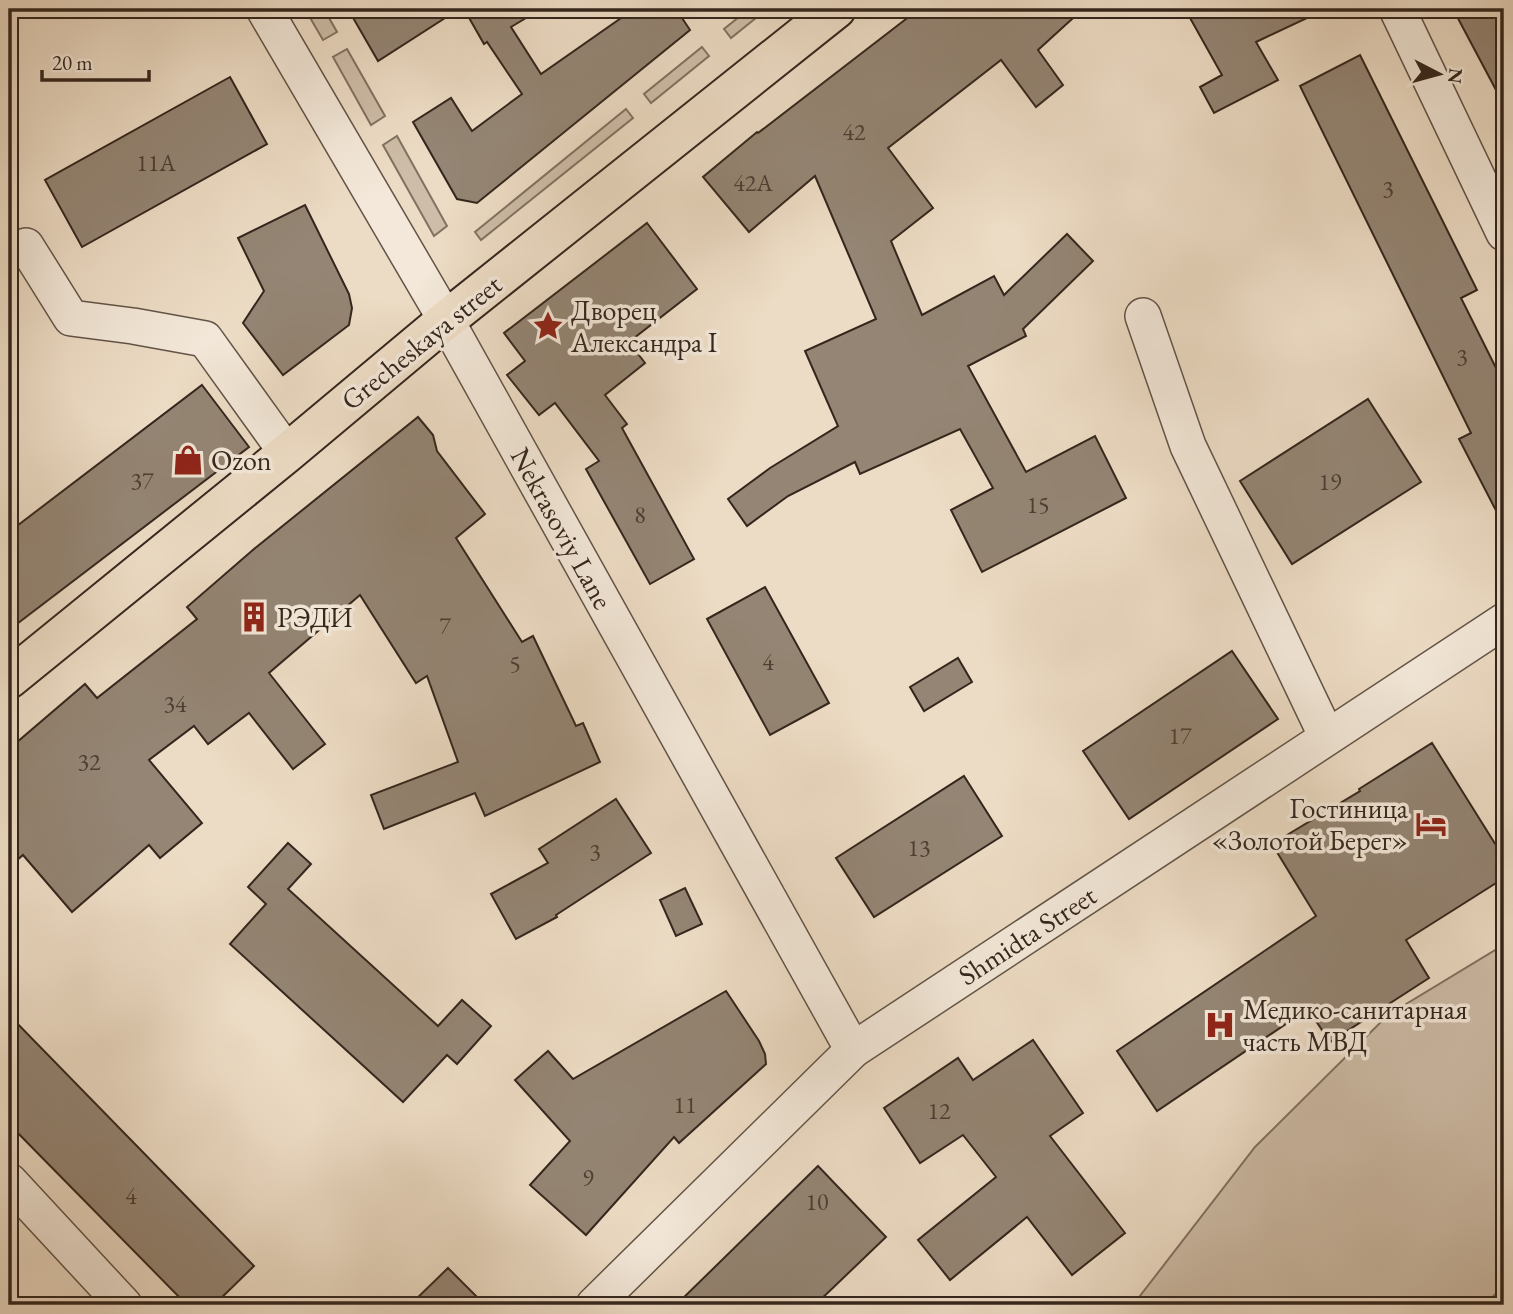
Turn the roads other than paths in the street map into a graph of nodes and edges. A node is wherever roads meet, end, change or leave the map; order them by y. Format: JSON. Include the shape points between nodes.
{"nodes":[{"id":1,"x":264,"y":9,"type":"edge"},
{"id":2,"x":836,"y":9,"type":"edge"},
{"id":3,"x":1397,"y":9,"type":"edge"},
{"id":4,"x":1504,"y":233,"type":"edge"},
{"id":5,"x":26,"y":246,"type":"dead end"},
{"id":6,"x":1143,"y":316,"type":"dead end"},
{"id":7,"x":446,"y":320,"type":"junction"},
{"id":8,"x":287,"y":453,"type":"junction"},
{"id":9,"x":1504,"y":621,"type":"edge"},
{"id":10,"x":9,"y":679,"type":"edge"},
{"id":11,"x":1328,"y":737,"type":"junction"},
{"id":12,"x":853,"y":1050,"type":"junction"},
{"id":13,"x":9,"y":1181,"type":"edge"},
{"id":14,"x":124,"y":1305,"type":"edge"},
{"id":15,"x":594,"y":1305,"type":"edge"}],
"edges":[{"from":1,"to":7,"type":"street","name":"Nekrasoviy Lane"},
{"from":2,"to":7,"type":"main road","name":"Grecheskaya street"},
{"from":3,"to":4,"type":"street"},
{"from":5,"to":8,"type":"street","via":[[71,318],[205,339]]},
{"from":6,"to":11,"type":"street","via":[[1188,446]]},
{"from":7,"to":8,"type":"main road","name":"Grecheskaya street"},
{"from":7,"to":12,"type":"street","name":"Nekrasoviy Lane"},
{"from":8,"to":10,"type":"main road","name":"Grecheskaya street"},
{"from":9,"to":11,"type":"street","name":"Shmidta Street"},
{"from":11,"to":12,"type":"street","name":"Shmidta Street"},
{"from":12,"to":15,"type":"street","name":"Shmidta Street"},
{"from":13,"to":14,"type":"street"}]}
